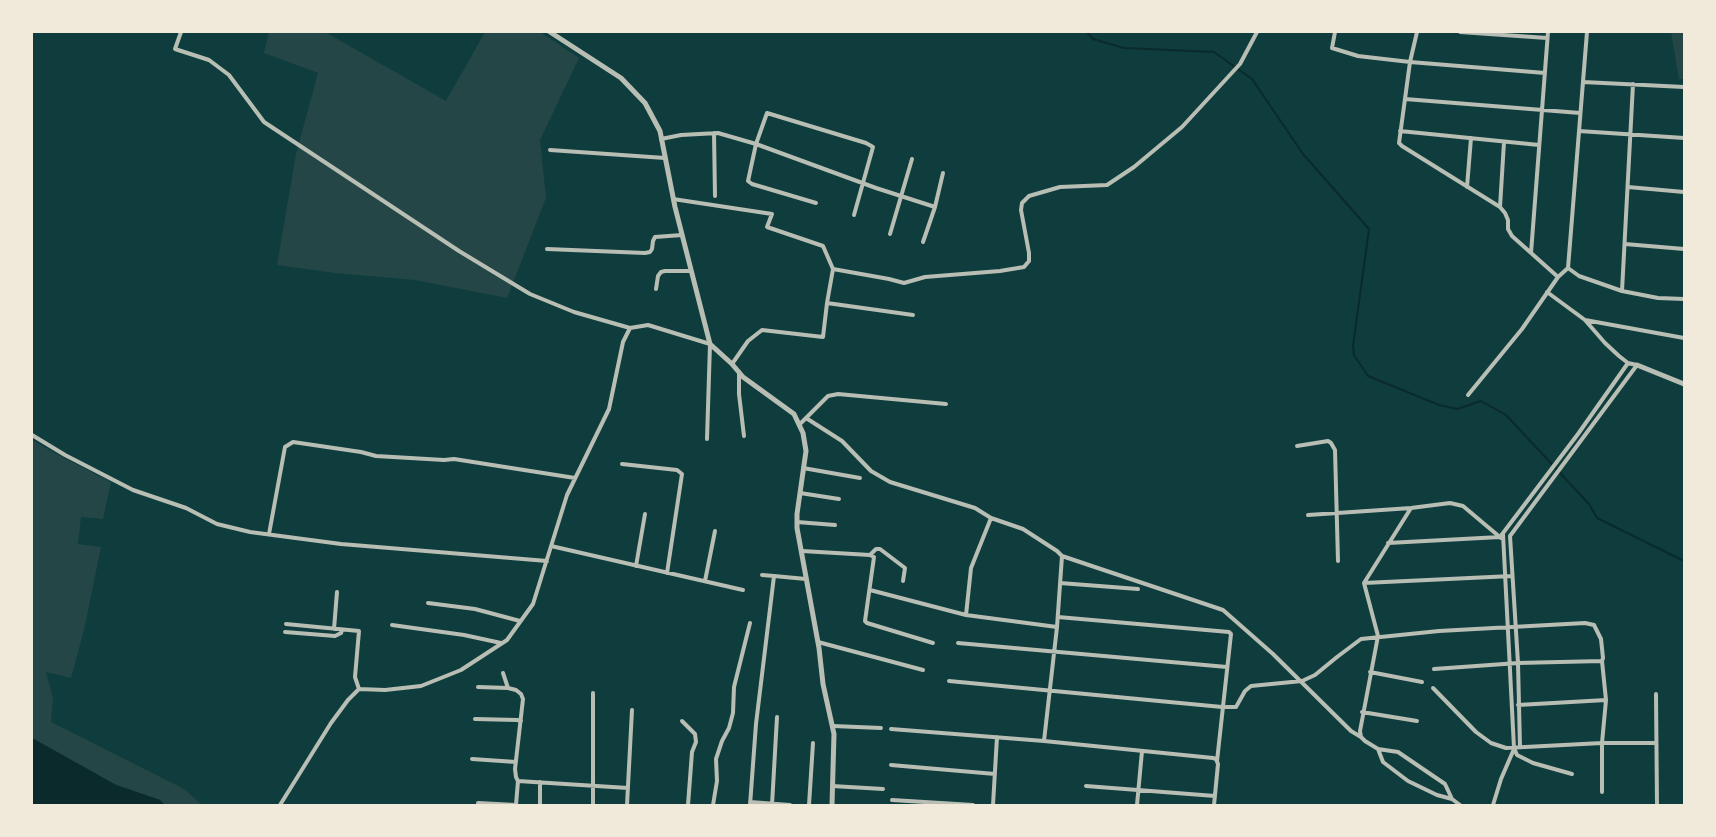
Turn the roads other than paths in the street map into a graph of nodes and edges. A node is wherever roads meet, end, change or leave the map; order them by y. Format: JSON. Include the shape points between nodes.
{"nodes":[{"id":1,"x":181,"y":32,"type":"edge"},
{"id":2,"x":550,"y":32,"type":"edge"},
{"id":3,"x":1257,"y":32,"type":"edge"},
{"id":4,"x":1335,"y":32,"type":"edge"},
{"id":5,"x":1417,"y":32,"type":"edge"},
{"id":6,"x":1460,"y":32,"type":"edge"},
{"id":7,"x":1548,"y":32,"type":"edge"},
{"id":8,"x":1587,"y":32,"type":"edge"},
{"id":9,"x":1547,"y":38,"type":"junction"},
{"id":10,"x":1410,"y":62,"type":"junction"},
{"id":11,"x":1545,"y":73,"type":"junction"},
{"id":12,"x":1583,"y":82,"type":"junction"},
{"id":13,"x":1633,"y":84,"type":"junction"},
{"id":14,"x":1684,"y":87,"type":"edge"},
{"id":15,"x":1405,"y":99,"type":"junction"},
{"id":16,"x":1542,"y":110,"type":"junction"},
{"id":17,"x":1580,"y":113,"type":"junction"},
{"id":18,"x":1579,"y":131,"type":"junction"},
{"id":19,"x":1400,"y":132,"type":"junction"},
{"id":20,"x":714,"y":133,"type":"junction"},
{"id":21,"x":1630,"y":134,"type":"junction"},
{"id":22,"x":1471,"y":138,"type":"junction"},
{"id":23,"x":1684,"y":138,"type":"edge"},
{"id":24,"x":661,"y":139,"type":"junction"},
{"id":25,"x":1504,"y":142,"type":"junction"},
{"id":26,"x":756,"y":144,"type":"junction"},
{"id":27,"x":1539,"y":145,"type":"junction"},
{"id":28,"x":550,"y":150,"type":"dead end"},
{"id":29,"x":665,"y":158,"type":"junction"},
{"id":30,"x":912,"y":159,"type":"dead end"},
{"id":31,"x":942,"y":173,"type":"dead end"},
{"id":32,"x":864,"y":183,"type":"junction"},
{"id":33,"x":1467,"y":187,"type":"junction"},
{"id":34,"x":1628,"y":187,"type":"junction"},
{"id":35,"x":1684,"y":192,"type":"edge"},
{"id":36,"x":715,"y":196,"type":"dead end"},
{"id":37,"x":900,"y":196,"type":"junction"},
{"id":38,"x":673,"y":199,"type":"junction"},
{"id":39,"x":816,"y":203,"type":"dead end"},
{"id":40,"x":935,"y":207,"type":"junction"},
{"id":41,"x":1500,"y":207,"type":"junction"},
{"id":42,"x":854,"y":214,"type":"dead end"},
{"id":43,"x":890,"y":234,"type":"dead end"},
{"id":44,"x":682,"y":235,"type":"junction"},
{"id":45,"x":923,"y":242,"type":"dead end"},
{"id":46,"x":1625,"y":244,"type":"junction"},
{"id":47,"x":547,"y":249,"type":"dead end"},
{"id":48,"x":1684,"y":249,"type":"edge"},
{"id":49,"x":1531,"y":253,"type":"junction"},
{"id":50,"x":1568,"y":268,"type":"junction"},
{"id":51,"x":833,"y":269,"type":"junction"},
{"id":52,"x":691,"y":271,"type":"junction"},
{"id":53,"x":1558,"y":277,"type":"junction"},
{"id":54,"x":656,"y":289,"type":"dead end"},
{"id":55,"x":1622,"y":290,"type":"junction"},
{"id":56,"x":1547,"y":292,"type":"junction"},
{"id":57,"x":1684,"y":299,"type":"edge"},
{"id":58,"x":827,"y":303,"type":"junction"},
{"id":59,"x":913,"y":315,"type":"dead end"},
{"id":60,"x":1585,"y":320,"type":"junction"},
{"id":61,"x":630,"y":328,"type":"junction"},
{"id":62,"x":1684,"y":338,"type":"edge"},
{"id":63,"x":710,"y":344,"type":"junction"},
{"id":64,"x":1628,"y":362,"type":"junction"},
{"id":65,"x":732,"y":364,"type":"junction"},
{"id":66,"x":1637,"y":365,"type":"junction"},
{"id":67,"x":739,"y":372,"type":"junction"},
{"id":68,"x":1684,"y":384,"type":"edge"},
{"id":69,"x":1468,"y":395,"type":"dead end"},
{"id":70,"x":946,"y":404,"type":"dead end"},
{"id":71,"x":1599,"y":404,"type":"junction"},
{"id":72,"x":1605,"y":408,"type":"junction"},
{"id":73,"x":806,"y":418,"type":"junction"},
{"id":74,"x":800,"y":424,"type":"junction"},
{"id":75,"x":1578,"y":434,"type":"junction"},
{"id":76,"x":32,"y":435,"type":"edge"},
{"id":77,"x":744,"y":436,"type":"dead end"},
{"id":78,"x":1583,"y":438,"type":"junction"},
{"id":79,"x":707,"y":439,"type":"dead end"},
{"id":80,"x":1297,"y":446,"type":"dead end"},
{"id":81,"x":622,"y":464,"type":"dead end"},
{"id":82,"x":803,"y":468,"type":"junction"},
{"id":83,"x":1552,"y":470,"type":"junction"},
{"id":84,"x":1557,"y":474,"type":"junction"},
{"id":85,"x":575,"y":478,"type":"junction"},
{"id":86,"x":860,"y":478,"type":"dead end"},
{"id":87,"x":800,"y":493,"type":"junction"},
{"id":88,"x":839,"y":499,"type":"dead end"},
{"id":89,"x":1411,"y":508,"type":"junction"},
{"id":90,"x":1337,"y":513,"type":"junction"},
{"id":91,"x":645,"y":514,"type":"dead end"},
{"id":92,"x":1308,"y":515,"type":"dead end"},
{"id":93,"x":991,"y":518,"type":"junction"},
{"id":94,"x":797,"y":522,"type":"junction"},
{"id":95,"x":834,"y":525,"type":"dead end"},
{"id":96,"x":715,"y":531,"type":"dead end"},
{"id":97,"x":269,"y":534,"type":"junction"},
{"id":98,"x":1502,"y":535,"type":"junction"},
{"id":99,"x":1510,"y":536,"type":"junction"},
{"id":100,"x":1388,"y":543,"type":"junction"},
{"id":101,"x":551,"y":546,"type":"junction"},
{"id":102,"x":802,"y":551,"type":"junction"},
{"id":103,"x":870,"y":555,"type":"junction"},
{"id":104,"x":1062,"y":556,"type":"junction"},
{"id":105,"x":547,"y":560,"type":"junction"},
{"id":106,"x":1338,"y":561,"type":"dead end"},
{"id":107,"x":636,"y":566,"type":"junction"},
{"id":108,"x":667,"y":573,"type":"junction"},
{"id":109,"x":762,"y":575,"type":"dead end"},
{"id":110,"x":774,"y":576,"type":"junction"},
{"id":111,"x":1512,"y":576,"type":"junction"},
{"id":112,"x":1506,"y":577,"type":"junction"},
{"id":113,"x":806,"y":579,"type":"junction"},
{"id":114,"x":705,"y":581,"type":"junction"},
{"id":115,"x":903,"y":581,"type":"dead end"},
{"id":116,"x":1060,"y":583,"type":"junction"},
{"id":117,"x":1364,"y":583,"type":"junction"},
{"id":118,"x":743,"y":590,"type":"dead end"},
{"id":119,"x":870,"y":590,"type":"junction"},
{"id":120,"x":1138,"y":590,"type":"dead end"},
{"id":121,"x":337,"y":592,"type":"dead end"},
{"id":122,"x":428,"y":603,"type":"dead end"},
{"id":123,"x":966,"y":614,"type":"junction"},
{"id":124,"x":1058,"y":617,"type":"junction"},
{"id":125,"x":520,"y":622,"type":"junction"},
{"id":126,"x":750,"y":623,"type":"dead end"},
{"id":127,"x":286,"y":624,"type":"dead end"},
{"id":128,"x":392,"y":625,"type":"dead end"},
{"id":129,"x":1516,"y":625,"type":"junction"},
{"id":130,"x":1057,"y":627,"type":"junction"},
{"id":131,"x":1509,"y":627,"type":"junction"},
{"id":132,"x":334,"y":629,"type":"junction"},
{"id":133,"x":342,"y":630,"type":"junction"},
{"id":134,"x":285,"y":632,"type":"dead end"},
{"id":135,"x":1378,"y":636,"type":"junction"},
{"id":136,"x":818,"y":642,"type":"junction"},
{"id":137,"x":501,"y":643,"type":"junction"},
{"id":138,"x":933,"y":643,"type":"dead end"},
{"id":139,"x":958,"y":643,"type":"dead end"},
{"id":140,"x":1053,"y":651,"type":"junction"},
{"id":141,"x":1602,"y":661,"type":"junction"},
{"id":142,"x":1518,"y":663,"type":"junction"},
{"id":143,"x":1510,"y":664,"type":"junction"},
{"id":144,"x":1227,"y":667,"type":"junction"},
{"id":145,"x":1434,"y":669,"type":"dead end"},
{"id":146,"x":923,"y":670,"type":"dead end"},
{"id":147,"x":1370,"y":672,"type":"junction"},
{"id":148,"x":503,"y":673,"type":"dead end"},
{"id":149,"x":949,"y":681,"type":"dead end"},
{"id":150,"x":1302,"y":681,"type":"junction"},
{"id":151,"x":1422,"y":682,"type":"dead end"},
{"id":152,"x":478,"y":687,"type":"dead end"},
{"id":153,"x":508,"y":688,"type":"junction"},
{"id":154,"x":1433,"y":688,"type":"dead end"},
{"id":155,"x":360,"y":689,"type":"junction"},
{"id":156,"x":1050,"y":690,"type":"junction"},
{"id":157,"x":594,"y":693,"type":"dead end"},
{"id":158,"x":1656,"y":694,"type":"dead end"},
{"id":159,"x":1606,"y":700,"type":"junction"},
{"id":160,"x":1518,"y":704,"type":"junction"},
{"id":161,"x":1222,"y":707,"type":"junction"},
{"id":162,"x":632,"y":710,"type":"dead end"},
{"id":163,"x":1362,"y":712,"type":"junction"},
{"id":164,"x":777,"y":718,"type":"dead end"},
{"id":165,"x":475,"y":719,"type":"dead end"},
{"id":166,"x":521,"y":721,"type":"junction"},
{"id":167,"x":1417,"y":721,"type":"dead end"},
{"id":168,"x":682,"y":722,"type":"dead end"},
{"id":169,"x":833,"y":726,"type":"junction"},
{"id":170,"x":881,"y":728,"type":"dead end"},
{"id":171,"x":891,"y":730,"type":"dead end"},
{"id":172,"x":1361,"y":736,"type":"junction"},
{"id":173,"x":997,"y":737,"type":"junction"},
{"id":174,"x":1044,"y":741,"type":"junction"},
{"id":175,"x":1602,"y":743,"type":"junction"},
{"id":176,"x":1656,"y":743,"type":"junction"},
{"id":177,"x":813,"y":744,"type":"dead end"},
{"id":178,"x":1514,"y":748,"type":"junction"},
{"id":179,"x":1520,"y":748,"type":"junction"},
{"id":180,"x":1378,"y":749,"type":"junction"},
{"id":181,"x":1142,"y":751,"type":"junction"},
{"id":182,"x":472,"y":758,"type":"dead end"},
{"id":183,"x":1217,"y":761,"type":"junction"},
{"id":184,"x":516,"y":762,"type":"junction"},
{"id":185,"x":891,"y":765,"type":"dead end"},
{"id":186,"x":995,"y":774,"type":"junction"},
{"id":187,"x":1572,"y":774,"type":"dead end"},
{"id":188,"x":518,"y":781,"type":"junction"},
{"id":189,"x":540,"y":782,"type":"junction"},
{"id":190,"x":594,"y":785,"type":"junction"},
{"id":191,"x":832,"y":786,"type":"junction"},
{"id":192,"x":1086,"y":786,"type":"dead end"},
{"id":193,"x":628,"y":788,"type":"junction"},
{"id":194,"x":883,"y":789,"type":"dead end"},
{"id":195,"x":1138,"y":790,"type":"junction"},
{"id":196,"x":1602,"y":792,"type":"dead end"},
{"id":197,"x":1215,"y":796,"type":"junction"},
{"id":198,"x":1452,"y":799,"type":"junction"},
{"id":199,"x":892,"y":800,"type":"dead end"},
{"id":200,"x":478,"y":803,"type":"dead end"},
{"id":201,"x":750,"y":803,"type":"edge"},
{"id":202,"x":772,"y":804,"type":"edge"},
{"id":203,"x":280,"y":805,"type":"edge"},
{"id":204,"x":516,"y":805,"type":"edge"},
{"id":205,"x":540,"y":805,"type":"edge"},
{"id":206,"x":593,"y":805,"type":"edge"},
{"id":207,"x":627,"y":805,"type":"edge"},
{"id":208,"x":688,"y":805,"type":"edge"},
{"id":209,"x":713,"y":805,"type":"edge"},
{"id":210,"x":790,"y":805,"type":"edge"},
{"id":211,"x":809,"y":805,"type":"edge"},
{"id":212,"x":832,"y":805,"type":"edge"},
{"id":213,"x":973,"y":805,"type":"edge"},
{"id":214,"x":993,"y":805,"type":"edge"},
{"id":215,"x":1137,"y":805,"type":"edge"},
{"id":216,"x":1214,"y":805,"type":"edge"},
{"id":217,"x":1460,"y":805,"type":"edge"},
{"id":218,"x":1493,"y":805,"type":"edge"},
{"id":219,"x":1657,"y":805,"type":"edge"}],
"edges":[{"from":1,"to":61,"type":"street","via":[[175,49],[209,60],[229,75],[264,122],[459,251],[530,294],[574,312]]},
{"from":2,"to":24,"type":"street","via":[[621,78],[645,103],[660,131]]},
{"from":3,"to":51,"type":"street","via":[[1240,64],[1182,126],[1134,168],[1107,185],[1060,187],[1029,196],[1022,203],[1029,253],[1029,262],[1024,267],[925,277],[904,283]]},
{"from":4,"to":10,"type":"street","via":[[1332,48],[1358,56]]},
{"from":5,"to":10,"type":"street"},
{"from":6,"to":9,"type":"street"},
{"from":7,"to":9,"type":"street"},
{"from":8,"to":12,"type":"street"},
{"from":9,"to":11,"type":"street"},
{"from":10,"to":11,"type":"street"},
{"from":10,"to":15,"type":"street"},
{"from":11,"to":16,"type":"street"},
{"from":12,"to":13,"type":"street"},
{"from":12,"to":17,"type":"street"},
{"from":13,"to":14,"type":"street"},
{"from":13,"to":21,"type":"street"},
{"from":15,"to":16,"type":"street"},
{"from":15,"to":19,"type":"street"},
{"from":16,"to":17,"type":"street"},
{"from":16,"to":27,"type":"street"},
{"from":17,"to":18,"type":"street"},
{"from":18,"to":21,"type":"street"},
{"from":18,"to":50,"type":"street"},
{"from":19,"to":22,"type":"street"},
{"from":19,"to":33,"type":"street","via":[[1399,143],[1402,146]]},
{"from":20,"to":24,"type":"street"},
{"from":20,"to":26,"type":"street"},
{"from":20,"to":36,"type":"street"},
{"from":21,"to":23,"type":"street"},
{"from":21,"to":34,"type":"street"},
{"from":22,"to":25,"type":"street"},
{"from":22,"to":33,"type":"street"},
{"from":24,"to":29,"type":"street"},
{"from":25,"to":27,"type":"street"},
{"from":25,"to":41,"type":"street"},
{"from":26,"to":32,"type":"street"},
{"from":26,"to":32,"type":"street","via":[[767,113],[866,143],[873,147]]},
{"from":26,"to":39,"type":"street","via":[[748,181]]},
{"from":27,"to":49,"type":"street"},
{"from":28,"to":29,"type":"street"},
{"from":29,"to":38,"type":"street"},
{"from":30,"to":37,"type":"street"},
{"from":31,"to":40,"type":"street"},
{"from":32,"to":37,"type":"street"},
{"from":32,"to":42,"type":"street"},
{"from":33,"to":41,"type":"street"},
{"from":34,"to":35,"type":"street"},
{"from":34,"to":46,"type":"street"},
{"from":37,"to":40,"type":"street"},
{"from":37,"to":43,"type":"street"},
{"from":38,"to":44,"type":"street"},
{"from":38,"to":51,"type":"street","via":[[772,214],[767,226],[823,246]]},
{"from":40,"to":45,"type":"street"},
{"from":41,"to":49,"type":"street","via":[[1505,213],[1512,236]]},
{"from":44,"to":47,"type":"street","via":[[655,237],[650,252],[645,254]]},
{"from":44,"to":52,"type":"street"},
{"from":46,"to":48,"type":"street"},
{"from":46,"to":55,"type":"street"},
{"from":49,"to":53,"type":"street"},
{"from":50,"to":53,"type":"street"},
{"from":50,"to":55,"type":"street","via":[[1579,276]]},
{"from":51,"to":58,"type":"street"},
{"from":52,"to":54,"type":"street","via":[[661,272]]},
{"from":52,"to":63,"type":"street"},
{"from":53,"to":56,"type":"street"},
{"from":55,"to":57,"type":"street","via":[[1658,298]]},
{"from":56,"to":60,"type":"street"},
{"from":56,"to":69,"type":"street","via":[[1522,329]]},
{"from":58,"to":59,"type":"street"},
{"from":58,"to":65,"type":"street","via":[[823,337],[762,330],[748,341]]},
{"from":60,"to":62,"type":"street"},
{"from":60,"to":64,"type":"street","via":[[1605,344]]},
{"from":61,"to":63,"type":"street","via":[[648,325]]},
{"from":61,"to":85,"type":"street","via":[[623,342],[609,409]]},
{"from":63,"to":65,"type":"street"},
{"from":63,"to":79,"type":"street"},
{"from":64,"to":66,"type":"street"},
{"from":64,"to":71,"type":"street"},
{"from":65,"to":67,"type":"street"},
{"from":66,"to":68,"type":"street"},
{"from":66,"to":72,"type":"street"},
{"from":67,"to":74,"type":"street","via":[[794,414]]},
{"from":67,"to":77,"type":"street"},
{"from":70,"to":73,"type":"street","via":[[838,394],[828,396]]},
{"from":71,"to":72,"type":"street"},
{"from":71,"to":75,"type":"street"},
{"from":72,"to":78,"type":"street"},
{"from":73,"to":74,"type":"street"},
{"from":73,"to":93,"type":"street","via":[[842,441],[871,471],[890,482],[975,508]]},
{"from":74,"to":82,"type":"street","via":[[806,451]]},
{"from":75,"to":78,"type":"street"},
{"from":75,"to":83,"type":"street"},
{"from":76,"to":97,"type":"street","via":[[133,490],[186,508],[217,524]]},
{"from":78,"to":84,"type":"street"},
{"from":80,"to":90,"type":"street","via":[[1328,441],[1334,446]]},
{"from":81,"to":108,"type":"street","via":[[677,470],[682,474]]},
{"from":82,"to":86,"type":"street"},
{"from":82,"to":87,"type":"street"},
{"from":83,"to":84,"type":"street"},
{"from":83,"to":98,"type":"street"},
{"from":84,"to":99,"type":"street"},
{"from":85,"to":97,"type":"street","via":[[454,459],[376,456],[293,442],[285,447]]},
{"from":85,"to":101,"type":"street"},
{"from":87,"to":88,"type":"street"},
{"from":87,"to":94,"type":"street"},
{"from":89,"to":90,"type":"street"},
{"from":89,"to":98,"type":"street","via":[[1450,503],[1463,506]]},
{"from":89,"to":100,"type":"street"},
{"from":90,"to":92,"type":"street"},
{"from":90,"to":106,"type":"street"},
{"from":91,"to":107,"type":"street"},
{"from":93,"to":104,"type":"street","via":[[1023,529]]},
{"from":93,"to":123,"type":"street","via":[[971,568]]},
{"from":94,"to":95,"type":"street"},
{"from":94,"to":102,"type":"street"},
{"from":96,"to":114,"type":"street"},
{"from":97,"to":105,"type":"street","via":[[341,544]]},
{"from":98,"to":99,"type":"street"},
{"from":98,"to":100,"type":"street"},
{"from":98,"to":112,"type":"street"},
{"from":99,"to":111,"type":"street"},
{"from":100,"to":117,"type":"street"},
{"from":101,"to":105,"type":"street"},
{"from":101,"to":107,"type":"street"},
{"from":102,"to":103,"type":"street"},
{"from":102,"to":113,"type":"street"},
{"from":103,"to":115,"type":"street","via":[[876,549],[880,549],[905,568]]},
{"from":103,"to":119,"type":"street","via":[[874,557]]},
{"from":104,"to":116,"type":"street"},
{"from":104,"to":150,"type":"street","via":[[1223,610]]},
{"from":105,"to":125,"type":"street","via":[[533,604]]},
{"from":107,"to":108,"type":"street"},
{"from":108,"to":114,"type":"street"},
{"from":109,"to":110,"type":"street"},
{"from":110,"to":113,"type":"street"},
{"from":110,"to":201,"type":"street","via":[[756,724]]},
{"from":111,"to":112,"type":"street"},
{"from":111,"to":129,"type":"street"},
{"from":112,"to":117,"type":"street"},
{"from":112,"to":131,"type":"street"},
{"from":113,"to":136,"type":"street"},
{"from":114,"to":118,"type":"street"},
{"from":116,"to":120,"type":"street"},
{"from":116,"to":124,"type":"street"},
{"from":117,"to":135,"type":"street"},
{"from":119,"to":123,"type":"street"},
{"from":119,"to":138,"type":"street","via":[[864,618],[867,623]]},
{"from":121,"to":132,"type":"street"},
{"from":122,"to":125,"type":"street","via":[[475,609]]},
{"from":123,"to":130,"type":"street"},
{"from":124,"to":130,"type":"street"},
{"from":124,"to":144,"type":"street","via":[[1230,632]]},
{"from":125,"to":137,"type":"street","via":[[507,640]]},
{"from":126,"to":209,"type":"street","via":[[734,688],[733,713],[716,760],[717,781]]},
{"from":127,"to":132,"type":"street"},
{"from":128,"to":137,"type":"street"},
{"from":129,"to":131,"type":"street"},
{"from":129,"to":141,"type":"street","via":[[1594,625],[1601,638]]},
{"from":129,"to":142,"type":"street"},
{"from":130,"to":140,"type":"street"},
{"from":131,"to":135,"type":"street"},
{"from":131,"to":143,"type":"street"},
{"from":132,"to":133,"type":"street"},
{"from":133,"to":134,"type":"street","via":[[335,636]]},
{"from":133,"to":155,"type":"street","via":[[359,631],[355,677]]},
{"from":135,"to":147,"type":"street"},
{"from":135,"to":150,"type":"street","via":[[1362,639],[1316,674]]},
{"from":136,"to":146,"type":"street"},
{"from":136,"to":169,"type":"street","via":[[823,684]]},
{"from":137,"to":155,"type":"street","via":[[461,670],[421,686],[385,690]]},
{"from":139,"to":140,"type":"street"},
{"from":140,"to":144,"type":"street"},
{"from":140,"to":156,"type":"street"},
{"from":141,"to":142,"type":"street"},
{"from":141,"to":159,"type":"street"},
{"from":142,"to":143,"type":"street"},
{"from":142,"to":160,"type":"street"},
{"from":143,"to":145,"type":"street"},
{"from":143,"to":178,"type":"street"},
{"from":144,"to":161,"type":"street"},
{"from":147,"to":151,"type":"street"},
{"from":147,"to":163,"type":"street"},
{"from":148,"to":153,"type":"street"},
{"from":149,"to":156,"type":"street"},
{"from":150,"to":161,"type":"street","via":[[1251,686],[1236,707]]},
{"from":150,"to":172,"type":"street","via":[[1351,731]]},
{"from":152,"to":153,"type":"street"},
{"from":153,"to":166,"type":"street","via":[[516,690],[523,699]]},
{"from":154,"to":178,"type":"street","via":[[1476,732],[1491,743]]},
{"from":155,"to":203,"type":"street","via":[[331,723]]},
{"from":156,"to":161,"type":"street"},
{"from":156,"to":174,"type":"street"},
{"from":157,"to":190,"type":"street"},
{"from":158,"to":176,"type":"street"},
{"from":159,"to":160,"type":"street"},
{"from":159,"to":175,"type":"street"},
{"from":160,"to":179,"type":"street"},
{"from":161,"to":183,"type":"street"},
{"from":162,"to":193,"type":"street"},
{"from":163,"to":167,"type":"street"},
{"from":163,"to":172,"type":"street"},
{"from":164,"to":202,"type":"street"},
{"from":165,"to":166,"type":"street"},
{"from":166,"to":184,"type":"street"},
{"from":168,"to":208,"type":"street","via":[[695,734],[696,742],[692,752]]},
{"from":169,"to":170,"type":"street"},
{"from":169,"to":191,"type":"street","via":[[835,757]]},
{"from":171,"to":173,"type":"street"},
{"from":172,"to":180,"type":"street"},
{"from":173,"to":174,"type":"street"},
{"from":173,"to":186,"type":"street"},
{"from":174,"to":181,"type":"street"},
{"from":175,"to":176,"type":"street"},
{"from":175,"to":179,"type":"street"},
{"from":175,"to":196,"type":"street"},
{"from":176,"to":219,"type":"street"},
{"from":177,"to":211,"type":"street"},
{"from":178,"to":179,"type":"street"},
{"from":178,"to":187,"type":"street","via":[[1517,756]]},
{"from":178,"to":218,"type":"street"},
{"from":180,"to":198,"type":"street","via":[[1383,762],[1408,781]]},
{"from":180,"to":198,"type":"street","via":[[1398,752],[1445,784]]},
{"from":181,"to":183,"type":"street","via":[[1213,758]]},
{"from":181,"to":195,"type":"street"},
{"from":182,"to":184,"type":"street"},
{"from":183,"to":197,"type":"street"},
{"from":184,"to":188,"type":"street"},
{"from":185,"to":186,"type":"street"},
{"from":186,"to":214,"type":"street"},
{"from":188,"to":189,"type":"street"},
{"from":188,"to":204,"type":"street"},
{"from":189,"to":190,"type":"street"},
{"from":189,"to":205,"type":"street"},
{"from":190,"to":193,"type":"street"},
{"from":190,"to":206,"type":"street"},
{"from":191,"to":194,"type":"street"},
{"from":191,"to":212,"type":"street"},
{"from":192,"to":195,"type":"street"},
{"from":193,"to":207,"type":"street"},
{"from":195,"to":197,"type":"street"},
{"from":195,"to":215,"type":"street"},
{"from":197,"to":216,"type":"street"},
{"from":198,"to":217,"type":"street"},
{"from":199,"to":213,"type":"street"},
{"from":200,"to":204,"type":"street"},
{"from":201,"to":202,"type":"street"},
{"from":202,"to":210,"type":"street"}]}
